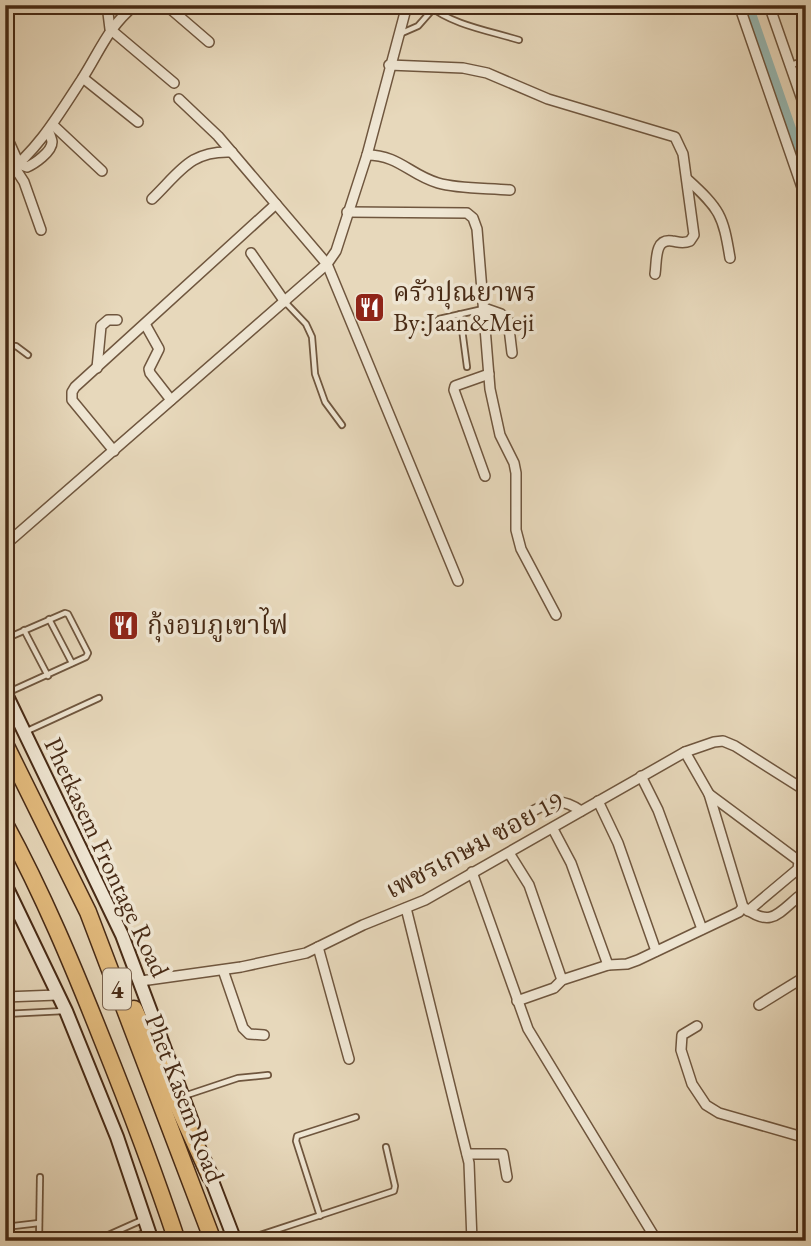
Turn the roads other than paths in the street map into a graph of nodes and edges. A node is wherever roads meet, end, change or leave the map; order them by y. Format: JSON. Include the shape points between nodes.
{"nodes":[{"id":1,"x":107,"y":5,"type":"edge"},
{"id":2,"x":135,"y":5,"type":"edge"},
{"id":3,"x":166,"y":5,"type":"edge"},
{"id":4,"x":407,"y":5,"type":"edge"},
{"id":5,"x":739,"y":5,"type":"edge"},
{"id":6,"x":769,"y":5,"type":"edge"},
{"id":7,"x":430,"y":7,"type":"edge"},
{"id":8,"x":110,"y":29,"type":"junction"},
{"id":9,"x":398,"y":35,"type":"junction"},
{"id":10,"x":519,"y":40,"type":"dead end"},
{"id":11,"x":209,"y":42,"type":"dead end"},
{"id":12,"x":806,"y":60,"type":"edge"},
{"id":13,"x":389,"y":65,"type":"junction"},
{"id":14,"x":790,"y":65,"type":"junction"},
{"id":15,"x":83,"y":78,"type":"junction"},
{"id":16,"x":174,"y":83,"type":"dead end"},
{"id":17,"x":179,"y":99,"type":"dead end"},
{"id":18,"x":806,"y":111,"type":"edge"},
{"id":19,"x":138,"y":122,"type":"dead end"},
{"id":20,"x":50,"y":128,"type":"junction"},
{"id":21,"x":5,"y":133,"type":"edge"},
{"id":22,"x":232,"y":152,"type":"junction"},
{"id":23,"x":367,"y":155,"type":"junction"},
{"id":24,"x":17,"y":166,"type":"junction"},
{"id":25,"x":102,"y":171,"type":"dead end"},
{"id":26,"x":5,"y":175,"type":"edge"},
{"id":27,"x":687,"y":179,"type":"junction"},
{"id":28,"x":510,"y":190,"type":"dead end"},
{"id":29,"x":152,"y":199,"type":"dead end"},
{"id":30,"x":806,"y":199,"type":"edge"},
{"id":31,"x":276,"y":204,"type":"junction"},
{"id":32,"x":347,"y":212,"type":"junction"},
{"id":33,"x":41,"y":230,"type":"dead end"},
{"id":34,"x":251,"y":253,"type":"dead end"},
{"id":35,"x":730,"y":258,"type":"dead end"},
{"id":36,"x":327,"y":264,"type":"junction"},
{"id":37,"x":655,"y":274,"type":"dead end"},
{"id":38,"x":285,"y":302,"type":"junction"},
{"id":39,"x":484,"y":308,"type":"junction"},
{"id":40,"x":460,"y":314,"type":"junction"},
{"id":41,"x":439,"y":319,"type":"dead end"},
{"id":42,"x":117,"y":320,"type":"dead end"},
{"id":43,"x":145,"y":324,"type":"junction"},
{"id":44,"x":5,"y":347,"type":"edge"},
{"id":45,"x":512,"y":353,"type":"dead end"},
{"id":46,"x":28,"y":355,"type":"dead end"},
{"id":47,"x":467,"y":367,"type":"dead end"},
{"id":48,"x":97,"y":368,"type":"junction"},
{"id":49,"x":489,"y":374,"type":"junction"},
{"id":50,"x":170,"y":400,"type":"junction"},
{"id":51,"x":342,"y":425,"type":"dead end"},
{"id":52,"x":114,"y":451,"type":"junction"},
{"id":53,"x":485,"y":476,"type":"dead end"},
{"id":54,"x":5,"y":545,"type":"edge"},
{"id":55,"x":458,"y":580,"type":"dead end"},
{"id":56,"x":555,"y":615,"type":"dead end"},
{"id":57,"x":49,"y":619,"type":"junction"},
{"id":58,"x":24,"y":630,"type":"junction"},
{"id":59,"x":5,"y":639,"type":"edge"},
{"id":60,"x":72,"y":663,"type":"junction"},
{"id":61,"x":48,"y":676,"type":"junction"},
{"id":62,"x":6,"y":692,"type":"edge"},
{"id":63,"x":99,"y":698,"type":"dead end"},
{"id":64,"x":24,"y":733,"type":"junction"},
{"id":65,"x":5,"y":744,"type":"edge"},
{"id":66,"x":685,"y":752,"type":"junction"},
{"id":67,"x":641,"y":776,"type":"junction"},
{"id":68,"x":806,"y":791,"type":"edge"},
{"id":69,"x":709,"y":794,"type":"junction"},
{"id":70,"x":598,"y":801,"type":"junction"},
{"id":71,"x":581,"y":811,"type":"junction"},
{"id":72,"x":531,"y":813,"type":"dead end"},
{"id":73,"x":5,"y":824,"type":"edge"},
{"id":74,"x":553,"y":828,"type":"junction"},
{"id":75,"x":509,"y":853,"type":"junction"},
{"id":76,"x":472,"y":872,"type":"junction"},
{"id":77,"x":5,"y":884,"type":"edge"},
{"id":78,"x":798,"y":897,"type":"dead end"},
{"id":79,"x":406,"y":908,"type":"junction"},
{"id":80,"x":746,"y":909,"type":"junction"},
{"id":81,"x":88,"y":912,"type":"junction"},
{"id":82,"x":702,"y":929,"type":"junction"},
{"id":83,"x":318,"y":947,"type":"junction"},
{"id":84,"x":656,"y":951,"type":"junction"},
{"id":85,"x":608,"y":965,"type":"junction"},
{"id":86,"x":223,"y":970,"type":"junction"},
{"id":87,"x":806,"y":976,"type":"edge"},
{"id":88,"x":562,"y":980,"type":"junction"},
{"id":89,"x":141,"y":981,"type":"junction"},
{"id":90,"x":57,"y":995,"type":"junction"},
{"id":91,"x":5,"y":997,"type":"edge"},
{"id":92,"x":517,"y":1001,"type":"junction"},
{"id":93,"x":759,"y":1005,"type":"dead end"},
{"id":94,"x":65,"y":1011,"type":"junction"},
{"id":95,"x":5,"y":1014,"type":"edge"},
{"id":96,"x":696,"y":1026,"type":"dead end"},
{"id":97,"x":264,"y":1035,"type":"dead end"},
{"id":98,"x":349,"y":1059,"type":"dead end"},
{"id":99,"x":268,"y":1075,"type":"dead end"},
{"id":100,"x":184,"y":1096,"type":"junction"},
{"id":101,"x":356,"y":1117,"type":"dead end"},
{"id":102,"x":806,"y":1138,"type":"edge"},
{"id":103,"x":386,"y":1147,"type":"dead end"},
{"id":104,"x":467,"y":1154,"type":"junction"},
{"id":105,"x":209,"y":1175,"type":"junction"},
{"id":106,"x":40,"y":1177,"type":"dead end"},
{"id":107,"x":507,"y":1177,"type":"dead end"},
{"id":108,"x":320,"y":1216,"type":"junction"},
{"id":109,"x":39,"y":1223,"type":"junction"},
{"id":110,"x":148,"y":1230,"type":"edge"},
{"id":111,"x":6,"y":1241,"type":"edge"},
{"id":112,"x":39,"y":1241,"type":"edge"},
{"id":113,"x":95,"y":1241,"type":"edge"},
{"id":114,"x":126,"y":1241,"type":"edge"},
{"id":115,"x":177,"y":1241,"type":"edge"},
{"id":116,"x":213,"y":1241,"type":"edge"},
{"id":117,"x":235,"y":1241,"type":"edge"},
{"id":118,"x":242,"y":1241,"type":"edge"},
{"id":119,"x":472,"y":1241,"type":"edge"},
{"id":120,"x":657,"y":1241,"type":"edge"}],
"edges":[{"from":1,"to":8,"type":"street"},
{"from":2,"to":8,"type":"street"},
{"from":3,"to":11,"type":"street"},
{"from":4,"to":9,"type":"street"},
{"from":5,"to":30,"type":"street"},
{"from":6,"to":14,"type":"street"},
{"from":7,"to":9,"type":"lane","via":[[418,26]]},
{"from":7,"to":10,"type":"lane"},
{"from":8,"to":15,"type":"street"},
{"from":8,"to":16,"type":"street"},
{"from":9,"to":13,"type":"street"},
{"from":12,"to":14,"type":"lane"},
{"from":13,"to":23,"type":"street"},
{"from":13,"to":27,"type":"street","via":[[488,72],[548,99],[666,133],[679,144]]},
{"from":14,"to":18,"type":"street"},
{"from":15,"to":19,"type":"street"},
{"from":15,"to":20,"type":"street"},
{"from":17,"to":22,"type":"street"},
{"from":20,"to":24,"type":"street"},
{"from":20,"to":25,"type":"street"},
{"from":21,"to":24,"type":"street"},
{"from":22,"to":29,"type":"street","via":[[199,155]]},
{"from":22,"to":31,"type":"street"},
{"from":23,"to":28,"type":"street","via":[[390,158],[440,184]]},
{"from":23,"to":32,"type":"street"},
{"from":24,"to":26,"type":"street"},
{"from":24,"to":33,"type":"street"},
{"from":27,"to":35,"type":"street","via":[[719,213]]},
{"from":27,"to":37,"type":"street","via":[[694,235],[684,243],[661,242]]},
{"from":31,"to":36,"type":"street"},
{"from":31,"to":43,"type":"street"},
{"from":32,"to":36,"type":"street","via":[[336,251]]},
{"from":32,"to":39,"type":"street","via":[[467,213],[477,229]]},
{"from":34,"to":38,"type":"street"},
{"from":36,"to":38,"type":"street"},
{"from":36,"to":55,"type":"street"},
{"from":38,"to":50,"type":"street"},
{"from":38,"to":51,"type":"lane","via":[[306,324],[312,337],[315,374],[325,401]]},
{"from":39,"to":40,"type":"lane"},
{"from":39,"to":45,"type":"street","via":[[508,320]]},
{"from":39,"to":49,"type":"street"},
{"from":40,"to":41,"type":"lane"},
{"from":40,"to":47,"type":"lane"},
{"from":42,"to":48,"type":"street","via":[[101,326]]},
{"from":43,"to":48,"type":"street"},
{"from":43,"to":50,"type":"street","via":[[159,349],[150,373]]},
{"from":44,"to":46,"type":"lane","via":[[16,346]]},
{"from":48,"to":52,"type":"street","via":[[71,396]]},
{"from":49,"to":53,"type":"street","via":[[462,382],[454,390]]},
{"from":49,"to":56,"type":"street","via":[[500,435],[516,473],[516,530],[521,549]]},
{"from":50,"to":52,"type":"street"},
{"from":52,"to":54,"type":"street"},
{"from":57,"to":58,"type":"lane"},
{"from":57,"to":60,"type":"lane"},
{"from":57,"to":60,"type":"lane","via":[[68,614],[87,649],[86,657]]},
{"from":58,"to":59,"type":"lane"},
{"from":58,"to":61,"type":"lane"},
{"from":60,"to":61,"type":"lane"},
{"from":61,"to":62,"type":"lane"},
{"from":62,"to":64,"type":"main road","name":"Phetkasem Frontage Road","number":"4"},
{"from":63,"to":64,"type":"lane"},
{"from":64,"to":89,"type":"main road","name":"Phetkasem Frontage Road","number":"4"},
{"from":65,"to":81,"type":"highway","name":"Phet Kasem Road","number":"4"},
{"from":66,"to":67,"type":"street","name":"เพชรเกษม ซอย 19"},
{"from":66,"to":68,"type":"street","name":"เพชรเกษม ซอย 19","via":[[723,741]]},
{"from":66,"to":69,"type":"street"},
{"from":67,"to":70,"type":"street","name":"เพชรเกษม ซอย 19"},
{"from":67,"to":82,"type":"street"},
{"from":69,"to":80,"type":"street"},
{"from":69,"to":80,"type":"street","via":[[799,861],[798,869]]},
{"from":70,"to":71,"type":"street","name":"เพชรเกษม ซอย 19"},
{"from":70,"to":84,"type":"street","via":[[618,843]]},
{"from":71,"to":72,"type":"street","via":[[570,803],[554,802]]},
{"from":71,"to":74,"type":"street","name":"เพชรเกษม ซอย 19"},
{"from":73,"to":115,"type":"highway","name":"Phet Kasem Road","number":"4","via":[[66,948],[151,1161]]},
{"from":74,"to":75,"type":"street","name":"เพชรเกษม ซอย 19"},
{"from":74,"to":85,"type":"street","via":[[571,863]]},
{"from":75,"to":76,"type":"street","name":"เพชรเกษม ซอย 19"},
{"from":75,"to":88,"type":"street","via":[[529,885]]},
{"from":76,"to":79,"type":"street","name":"เพชรเกษม ซอย 19"},
{"from":76,"to":92,"type":"street"},
{"from":77,"to":90,"type":"main road","number":"4"},
{"from":78,"to":80,"type":"street","via":[[767,919]]},
{"from":79,"to":83,"type":"street","name":"เพชรเกษม ซอย 19"},
{"from":79,"to":104,"type":"street"},
{"from":80,"to":82,"type":"street"},
{"from":81,"to":105,"type":"highway"},
{"from":81,"to":116,"type":"highway","name":"Phet Kasem Road","number":"4"},
{"from":82,"to":84,"type":"street"},
{"from":83,"to":86,"type":"street","name":"เพชรเกษม ซอย 19"},
{"from":83,"to":98,"type":"street"},
{"from":84,"to":85,"type":"street","via":[[627,964]]},
{"from":85,"to":88,"type":"street"},
{"from":86,"to":89,"type":"street","name":"เพชรเกษม ซอย 19"},
{"from":86,"to":97,"type":"street","via":[[243,1028],[249,1034]]},
{"from":87,"to":93,"type":"street"},
{"from":88,"to":92,"type":"street","via":[[554,988]]},
{"from":89,"to":100,"type":"main road","name":"Phetkasem Frontage Road","number":"4"},
{"from":90,"to":91,"type":"street"},
{"from":90,"to":94,"type":"main road","number":"4"},
{"from":92,"to":120,"type":"street","via":[[527,1029]]},
{"from":94,"to":95,"type":"lane"},
{"from":94,"to":110,"type":"main road","number":"4","via":[[117,1137]]},
{"from":96,"to":102,"type":"street","via":[[682,1035],[681,1050],[692,1084],[706,1104]]},
{"from":99,"to":100,"type":"lane","via":[[238,1078]]},
{"from":100,"to":105,"type":"main road","name":"Phetkasem Frontage Road","number":"4"},
{"from":101,"to":108,"type":"lane","via":[[297,1136]]},
{"from":103,"to":108,"type":"lane","via":[[394,1191]]},
{"from":104,"to":107,"type":"street","via":[[503,1154]]},
{"from":104,"to":119,"type":"street"},
{"from":105,"to":117,"type":"main road","name":"Phetkasem Frontage Road","number":"4"},
{"from":106,"to":109,"type":"lane"},
{"from":108,"to":118,"type":"lane"},
{"from":109,"to":111,"type":"lane","via":[[5,1227]]},
{"from":109,"to":112,"type":"lane"},
{"from":110,"to":113,"type":"lane"},
{"from":110,"to":114,"type":"lane"}]}
